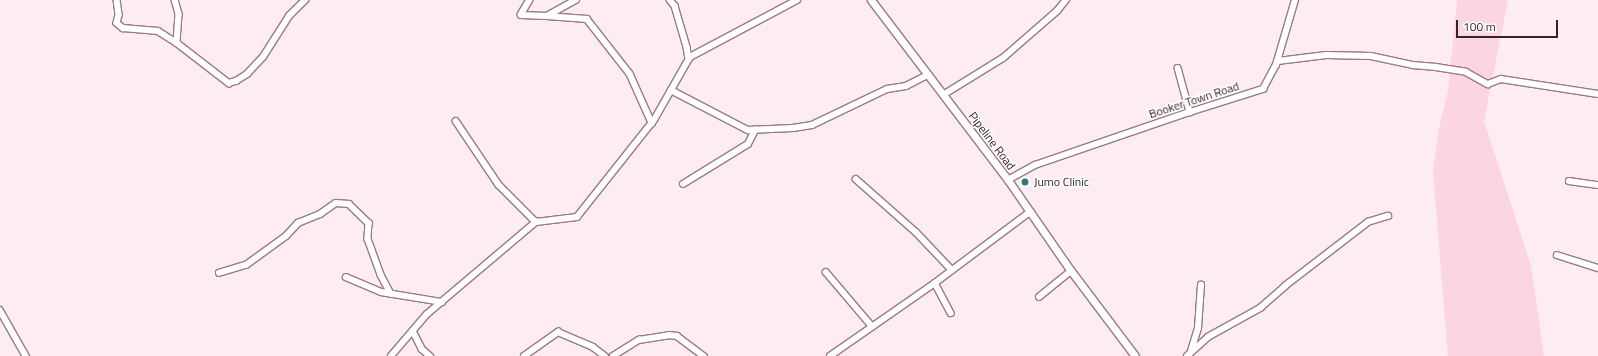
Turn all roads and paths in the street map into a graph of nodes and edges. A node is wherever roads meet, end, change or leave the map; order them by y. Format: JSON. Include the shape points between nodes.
{"nodes":[{"id":1,"x":118,"y":0,"type":"edge"},
{"id":2,"x":175,"y":0,"type":"edge"},
{"id":3,"x":305,"y":0,"type":"edge"},
{"id":4,"x":530,"y":0,"type":"edge"},
{"id":5,"x":576,"y":0,"type":"edge"},
{"id":6,"x":670,"y":0,"type":"edge"},
{"id":7,"x":797,"y":0,"type":"edge"},
{"id":8,"x":871,"y":0,"type":"edge"},
{"id":9,"x":1066,"y":0,"type":"edge"},
{"id":10,"x":1295,"y":0,"type":"edge"},
{"id":11,"x":547,"y":16,"type":"junction"},
{"id":12,"x":177,"y":43,"type":"junction"},
{"id":13,"x":688,"y":47,"type":"junction"},
{"id":14,"x":700,"y":52,"type":"junction"},
{"id":15,"x":689,"y":60,"type":"junction"},
{"id":16,"x":1278,"y":60,"type":"junction"},
{"id":17,"x":1178,"y":68,"type":"dead end"},
{"id":18,"x":928,"y":75,"type":"junction"},
{"id":19,"x":671,"y":90,"type":"junction"},
{"id":20,"x":1598,"y":94,"type":"edge"},
{"id":21,"x":943,"y":95,"type":"junction"},
{"id":22,"x":1190,"y":112,"type":"junction"},
{"id":23,"x":456,"y":121,"type":"dead end"},
{"id":24,"x":652,"y":123,"type":"junction"},
{"id":25,"x":754,"y":130,"type":"junction"},
{"id":26,"x":856,"y":179,"type":"dead end"},
{"id":27,"x":1008,"y":180,"type":"junction"},
{"id":28,"x":1569,"y":181,"type":"dead end"},
{"id":29,"x":683,"y":184,"type":"dead end"},
{"id":30,"x":1598,"y":185,"type":"edge"},
{"id":31,"x":1030,"y":212,"type":"junction"},
{"id":32,"x":1388,"y":216,"type":"dead end"},
{"id":33,"x":536,"y":222,"type":"junction"},
{"id":34,"x":1557,"y":255,"type":"dead end"},
{"id":35,"x":1598,"y":268,"type":"edge"},
{"id":36,"x":952,"y":270,"type":"junction"},
{"id":37,"x":1071,"y":271,"type":"junction"},
{"id":38,"x":826,"y":272,"type":"dead end"},
{"id":39,"x":219,"y":273,"type":"dead end"},
{"id":40,"x":346,"y":277,"type":"dead end"},
{"id":41,"x":935,"y":283,"type":"junction"},
{"id":42,"x":1201,"y":285,"type":"dead end"},
{"id":43,"x":391,"y":294,"type":"junction"},
{"id":44,"x":1039,"y":297,"type":"dead end"},
{"id":45,"x":442,"y":302,"type":"junction"},
{"id":46,"x":0,"y":310,"type":"edge"},
{"id":47,"x":951,"y":313,"type":"dead end"},
{"id":48,"x":872,"y":326,"type":"junction"},
{"id":49,"x":413,"y":331,"type":"junction"},
{"id":50,"x":1189,"y":354,"type":"edge"},
{"id":51,"x":26,"y":356,"type":"edge"},
{"id":52,"x":391,"y":356,"type":"edge"},
{"id":53,"x":430,"y":356,"type":"edge"},
{"id":54,"x":524,"y":356,"type":"edge"},
{"id":55,"x":605,"y":356,"type":"edge"},
{"id":56,"x":613,"y":356,"type":"edge"},
{"id":57,"x":704,"y":356,"type":"edge"},
{"id":58,"x":830,"y":356,"type":"edge"},
{"id":59,"x":1135,"y":356,"type":"edge"}],
"edges":[{"from":1,"to":12,"type":"street","via":[[117,23],[123,28],[158,31]]},
{"from":2,"to":12,"type":"street","via":[[179,14]]},
{"from":3,"to":12,"type":"street","via":[[289,16],[264,57],[236,81],[229,83]]},
{"from":4,"to":11,"type":"street","via":[[521,15]]},
{"from":5,"to":11,"type":"street"},
{"from":6,"to":13,"type":"street","via":[[675,6]]},
{"from":7,"to":14,"type":"street"},
{"from":8,"to":18,"type":"street","name":"Pipeline Road"},
{"from":9,"to":21,"type":"street","via":[[1003,58]]},
{"from":10,"to":16,"type":"street","name":"Booker Town Road"},
{"from":11,"to":24,"type":"street","via":[[588,18],[630,74]]},
{"from":13,"to":14,"type":"street"},
{"from":13,"to":15,"type":"street"},
{"from":14,"to":15,"type":"street"},
{"from":15,"to":19,"type":"street"},
{"from":16,"to":20,"type":"street","via":[[1326,55],[1371,56],[1466,72],[1488,84],[1501,79]]},
{"from":16,"to":22,"type":"street","name":"Booker Town Road","via":[[1263,89]]},
{"from":17,"to":22,"type":"street"},
{"from":18,"to":21,"type":"street","name":"Pipeline Road"},
{"from":18,"to":25,"type":"street","via":[[906,86],[887,89],[812,125]]},
{"from":19,"to":24,"type":"street"},
{"from":19,"to":25,"type":"street","via":[[748,130]]},
{"from":21,"to":27,"type":"street","name":"Pipeline Road"},
{"from":22,"to":27,"type":"street","name":"Booker Town Road","via":[[1042,163]]},
{"from":23,"to":33,"type":"street","via":[[499,185]]},
{"from":24,"to":33,"type":"street","via":[[577,218]]},
{"from":25,"to":29,"type":"street","via":[[748,144]]},
{"from":26,"to":36,"type":"street","via":[[916,232]]},
{"from":27,"to":31,"type":"street","name":"Pipeline Road"},
{"from":28,"to":30,"type":"street"},
{"from":31,"to":36,"type":"street"},
{"from":31,"to":37,"type":"street","name":"Pipeline Road"},
{"from":32,"to":50,"type":"street","via":[[1368,222],[1260,308],[1208,337]]},
{"from":33,"to":45,"type":"street"},
{"from":34,"to":35,"type":"street"},
{"from":36,"to":41,"type":"street"},
{"from":37,"to":44,"type":"street"},
{"from":37,"to":59,"type":"street","name":"Pipeline Road"},
{"from":38,"to":48,"type":"street"},
{"from":39,"to":43,"type":"street","via":[[246,265],[286,236],[298,223],[320,214],[336,202],[349,204],[369,223],[368,239]]},
{"from":40,"to":43,"type":"street"},
{"from":41,"to":47,"type":"street"},
{"from":41,"to":48,"type":"street"},
{"from":42,"to":50,"type":"street","via":[[1198,328]]},
{"from":43,"to":45,"type":"street"},
{"from":45,"to":49,"type":"street","via":[[427,314]]},
{"from":46,"to":51,"type":"street"},
{"from":48,"to":58,"type":"street"},
{"from":49,"to":52,"type":"street"},
{"from":49,"to":53,"type":"street","via":[[422,349]]},
{"from":54,"to":55,"type":"street","via":[[558,332],[594,347]]},
{"from":56,"to":57,"type":"street","via":[[639,340],[669,335],[677,336]]}]}
